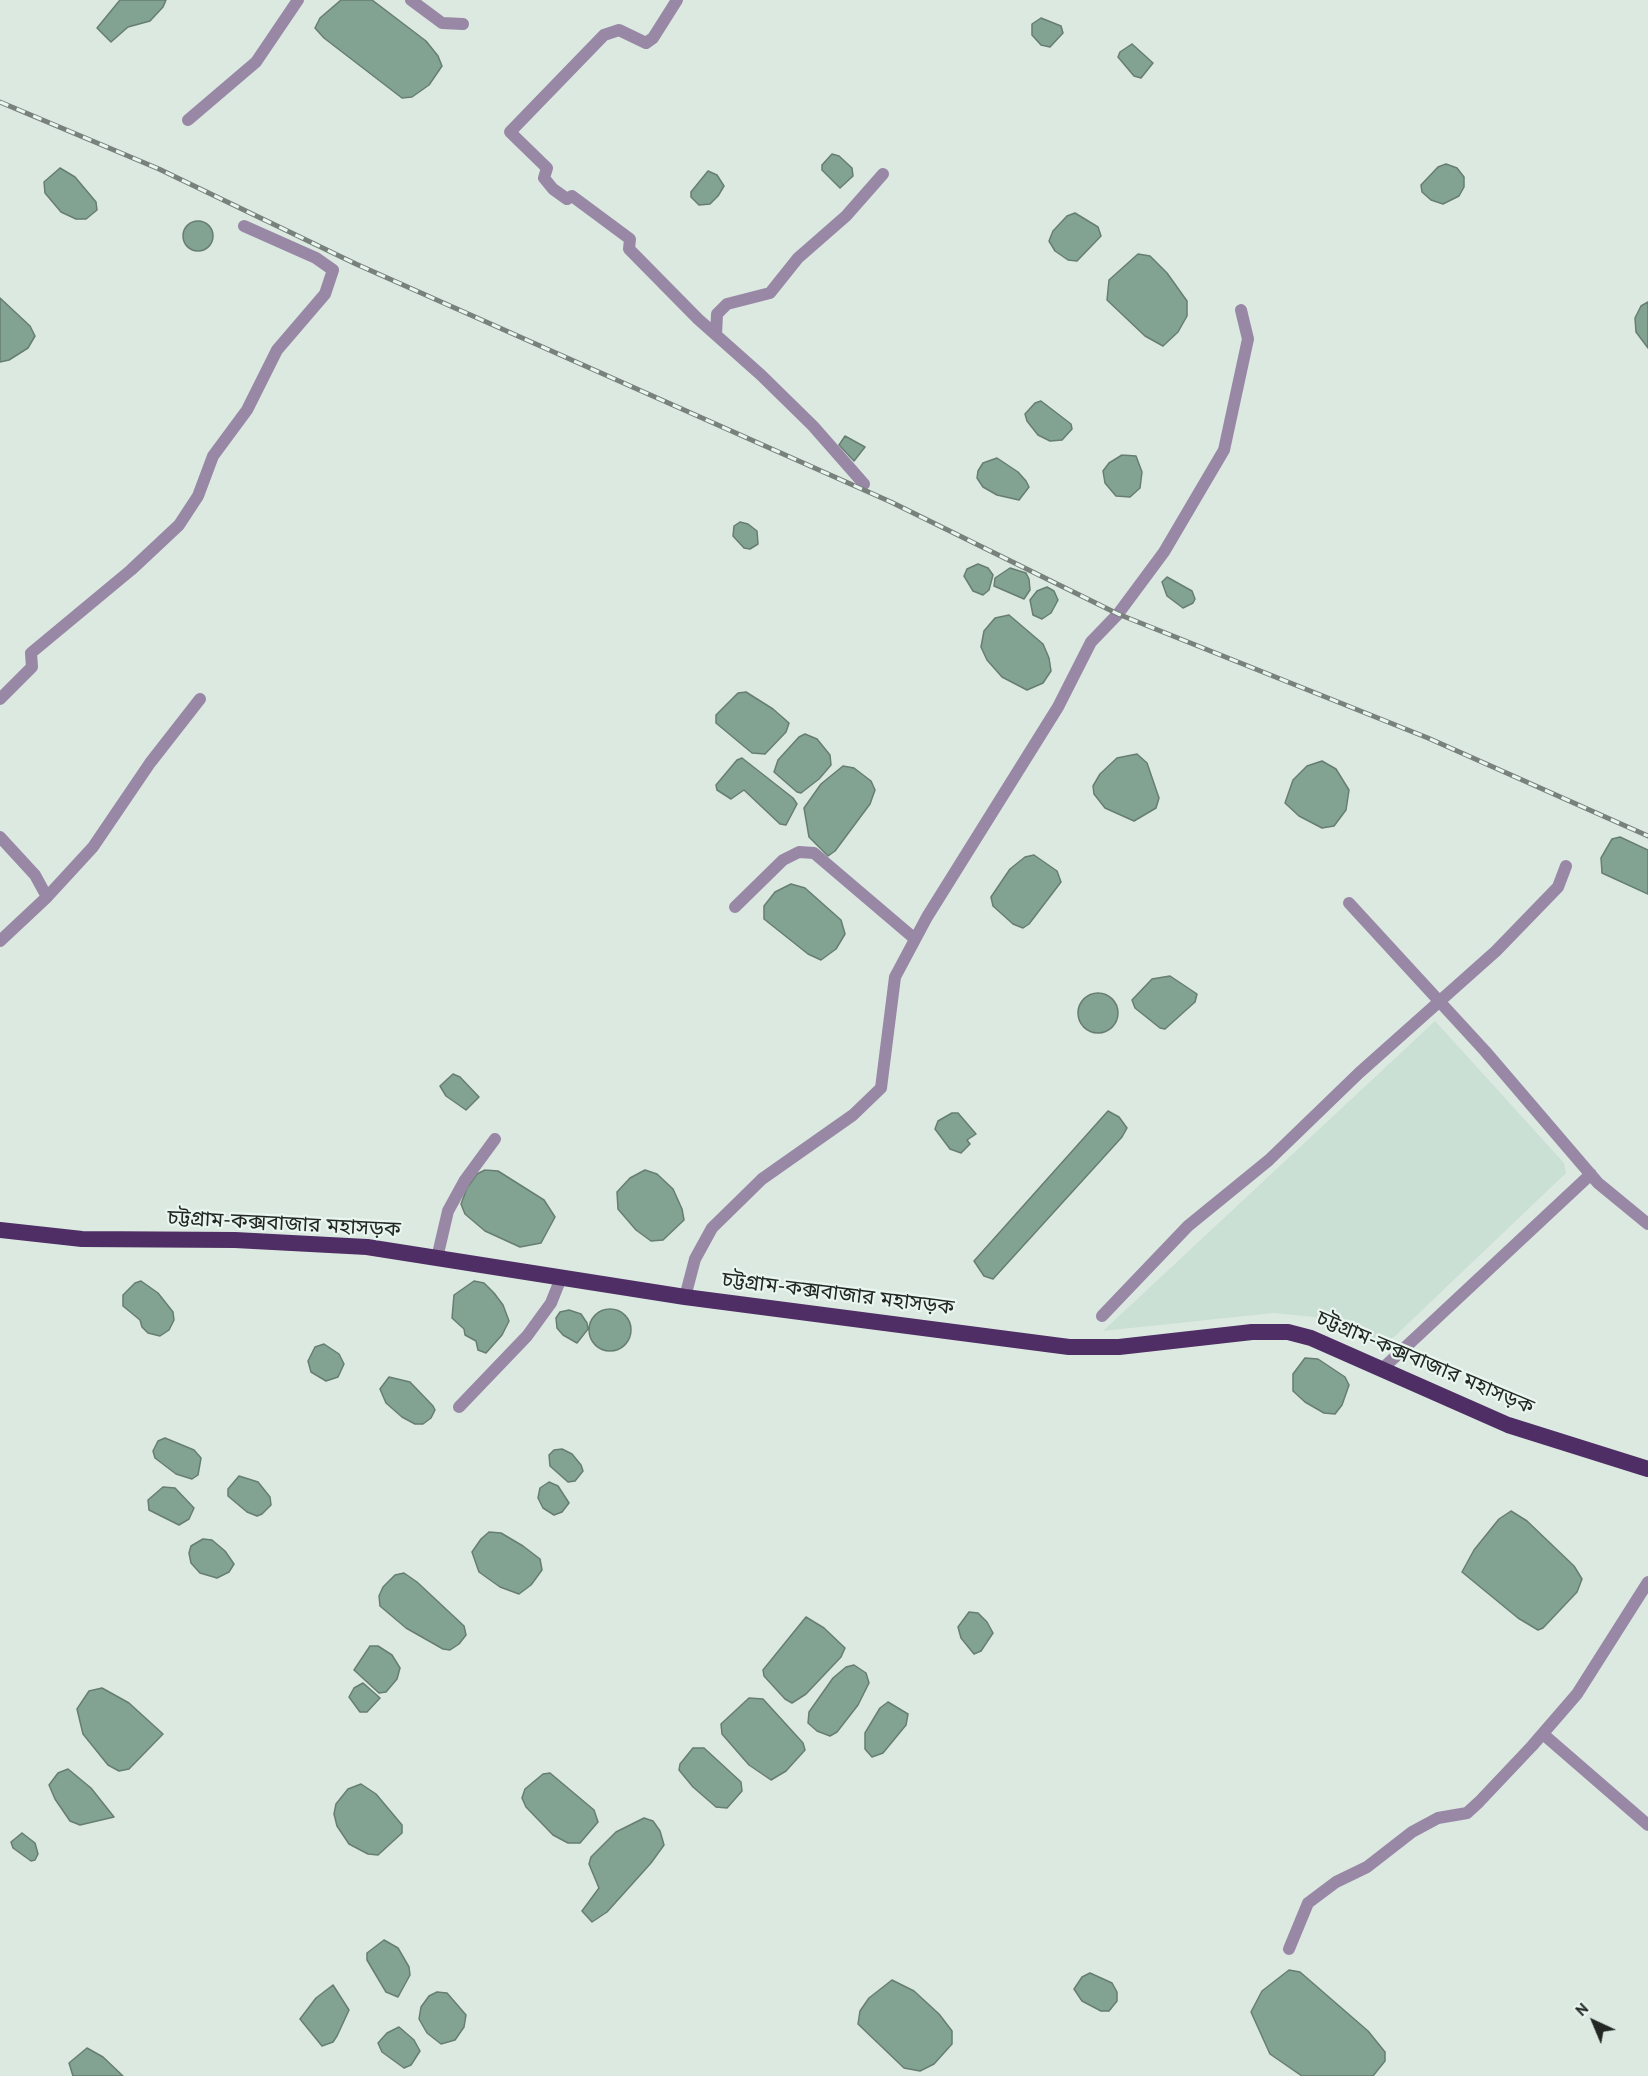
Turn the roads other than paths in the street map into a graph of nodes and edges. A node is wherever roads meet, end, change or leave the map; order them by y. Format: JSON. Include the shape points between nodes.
{"nodes":[{"id":1,"x":298,"y":0,"type":"edge"},
{"id":2,"x":411,"y":0,"type":"edge"},
{"id":3,"x":677,"y":0,"type":"edge"},
{"id":4,"x":463,"y":24,"type":"dead end"},
{"id":5,"x":188,"y":120,"type":"dead end"},
{"id":6,"x":883,"y":174,"type":"dead end"},
{"id":7,"x":244,"y":226,"type":"dead end"},
{"id":8,"x":1240,"y":310,"type":"dead end"},
{"id":9,"x":716,"y":335,"type":"junction"},
{"id":10,"x":864,"y":484,"type":"dead end"},
{"id":11,"x":0,"y":699,"type":"edge"},
{"id":12,"x":200,"y":699,"type":"dead end"},
{"id":13,"x":0,"y":837,"type":"edge"},
{"id":14,"x":1566,"y":866,"type":"dead end"},
{"id":15,"x":47,"y":897,"type":"junction"},
{"id":16,"x":1348,"y":903,"type":"dead end"},
{"id":17,"x":735,"y":907,"type":"dead end"},
{"id":18,"x":915,"y":939,"type":"junction"},
{"id":19,"x":0,"y":941,"type":"edge"},
{"id":20,"x":1440,"y":1000,"type":"junction"},
{"id":21,"x":495,"y":1139,"type":"dead end"},
{"id":22,"x":1591,"y":1174,"type":"junction"},
{"id":23,"x":1648,"y":1224,"type":"edge"},
{"id":24,"x":0,"y":1230,"type":"edge"},
{"id":25,"x":437,"y":1258,"type":"junction"},
{"id":26,"x":561,"y":1278,"type":"junction"},
{"id":27,"x":685,"y":1297,"type":"junction"},
{"id":28,"x":1102,"y":1316,"type":"dead end"},
{"id":29,"x":1381,"y":1370,"type":"junction"},
{"id":30,"x":459,"y":1407,"type":"dead end"},
{"id":31,"x":1648,"y":1469,"type":"edge"},
{"id":32,"x":1648,"y":1582,"type":"edge"},
{"id":33,"x":1543,"y":1734,"type":"junction"},
{"id":34,"x":1648,"y":1825,"type":"edge"},
{"id":35,"x":1289,"y":1949,"type":"dead end"}],
"edges":[{"from":1,"to":5,"type":"street","via":[[256,62]]},
{"from":2,"to":4,"type":"street","via":[[441,23]]},
{"from":3,"to":9,"type":"street","via":[[646,43],[619,30],[604,35],[510,132],[547,168],[544,178],[553,189],[567,199],[572,196],[630,239],[629,249]]},
{"from":6,"to":9,"type":"street","via":[[846,216],[798,258],[770,293],[727,304],[717,314]]},
{"from":7,"to":11,"type":"street","via":[[316,258],[333,270],[325,294],[277,350],[247,410],[213,456],[198,496],[179,525],[31,653],[32,667]]},
{"from":8,"to":18,"type":"street","via":[[1248,339],[1224,450],[1164,552],[1118,614],[1091,642],[1058,707]]},
{"from":9,"to":10,"type":"street","via":[[813,426]]},
{"from":12,"to":15,"type":"street","via":[[150,763],[93,847]]},
{"from":13,"to":15,"type":"street","via":[[35,875]]},
{"from":14,"to":20,"type":"street","via":[[1558,887],[1496,951]]},
{"from":15,"to":19,"type":"street"},
{"from":16,"to":20,"type":"street"},
{"from":17,"to":18,"type":"street","via":[[783,860],[799,852],[814,853]]},
{"from":18,"to":27,"type":"street","via":[[895,977],[881,1088],[854,1115],[762,1179],[712,1228],[695,1259]]},
{"from":20,"to":22,"type":"street"},
{"from":20,"to":28,"type":"street","via":[[1269,1160],[1188,1226]]},
{"from":21,"to":25,"type":"street","via":[[448,1211]]},
{"from":22,"to":23,"type":"street"},
{"from":22,"to":29,"type":"street"},
{"from":24,"to":25,"type":"highway","name":"চট্টগ্রাম-কক্সবাজার মহাসড়ক","via":[[82,1239],[236,1240],[368,1247]]},
{"from":25,"to":26,"type":"highway","name":"চট্টগ্রাম-কক্সবাজার মহাসড়ক"},
{"from":26,"to":27,"type":"highway","name":"চট্টগ্রাম-কক্সবাজার মহাসড়ক"},
{"from":26,"to":30,"type":"street","via":[[551,1303],[527,1335]]},
{"from":27,"to":29,"type":"highway","name":"চট্টগ্রাম-কক্সবাজার মহাসড়ক","via":[[1069,1347],[1119,1347],[1252,1332],[1288,1332],[1311,1338]]},
{"from":29,"to":31,"type":"highway","name":"চট্টগ্রাম-কক্সবাজার মহাসড়ক","via":[[1508,1425]]},
{"from":32,"to":33,"type":"street","via":[[1577,1694]]},
{"from":33,"to":34,"type":"street"},
{"from":33,"to":35,"type":"street","via":[[1467,1813],[1438,1818],[1412,1832],[1367,1867],[1336,1882],[1308,1903]]}]}
